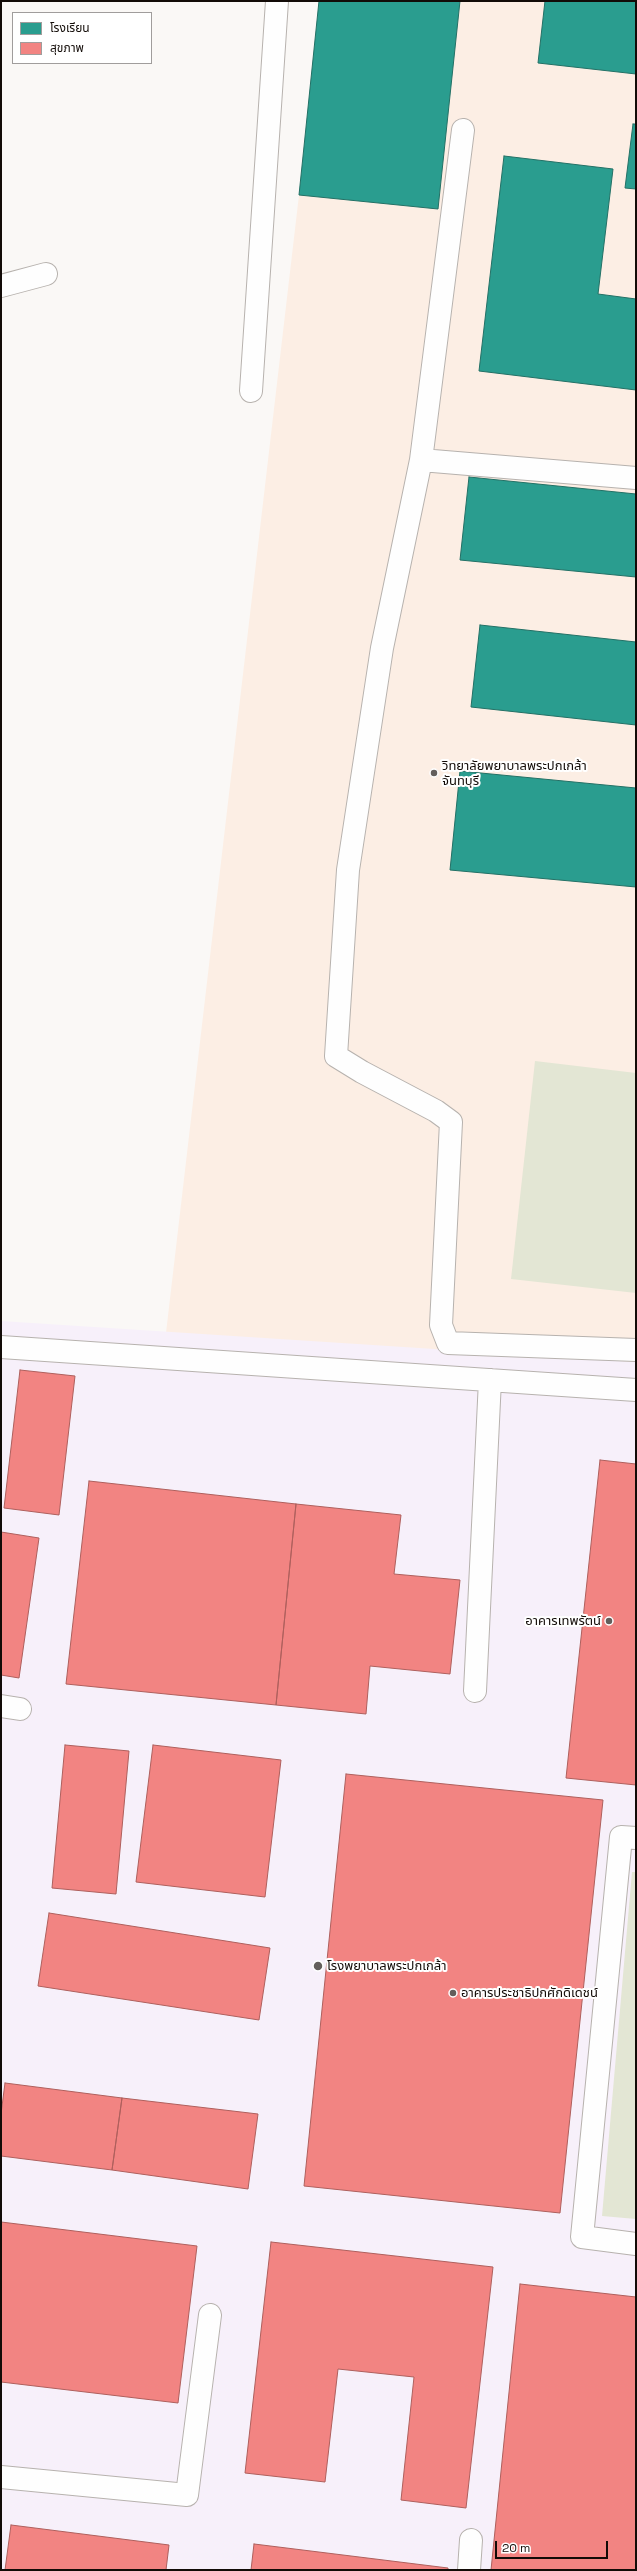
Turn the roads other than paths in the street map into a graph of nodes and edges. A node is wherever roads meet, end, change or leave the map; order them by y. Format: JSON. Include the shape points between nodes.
{"nodes":[{"id":1,"x":277,"y":1,"type":"edge"},
{"id":2,"x":463,"y":130,"type":"dead end"},
{"id":3,"x":46,"y":274,"type":"dead end"},
{"id":4,"x":1,"y":286,"type":"edge"},
{"id":5,"x":251,"y":391,"type":"dead end"},
{"id":6,"x":421,"y":460,"type":"junction"},
{"id":7,"x":636,"y":478,"type":"edge"},
{"id":8,"x":1,"y":1347,"type":"edge"},
{"id":9,"x":636,"y":1350,"type":"edge"},
{"id":10,"x":490,"y":1380,"type":"junction"},
{"id":11,"x":636,"y":1390,"type":"edge"},
{"id":12,"x":475,"y":1691,"type":"dead end"},
{"id":13,"x":636,"y":1838,"type":"edge"},
{"id":14,"x":636,"y":2244,"type":"edge"},
{"id":15,"x":210,"y":2315,"type":"dead end"},
{"id":16,"x":1,"y":2477,"type":"edge"},
{"id":17,"x":471,"y":2540,"type":"dead end"},
{"id":18,"x":469,"y":2570,"type":"edge"}],
"edges":[{"from":1,"to":5,"type":"street"},
{"from":2,"to":6,"type":"street"},
{"from":3,"to":4,"type":"street"},
{"from":6,"to":7,"type":"street"},
{"from":6,"to":9,"type":"street","via":[[382,648],[348,870],[336,1056],[436,1111],[451,1122],[440,1325],[448,1343]]},
{"from":8,"to":10,"type":"street"},
{"from":10,"to":11,"type":"street"},
{"from":10,"to":12,"type":"street"},
{"from":13,"to":14,"type":"street","via":[[621,1837],[582,2237]]},
{"from":15,"to":16,"type":"street","via":[[187,2495]]},
{"from":17,"to":18,"type":"street"}]}
